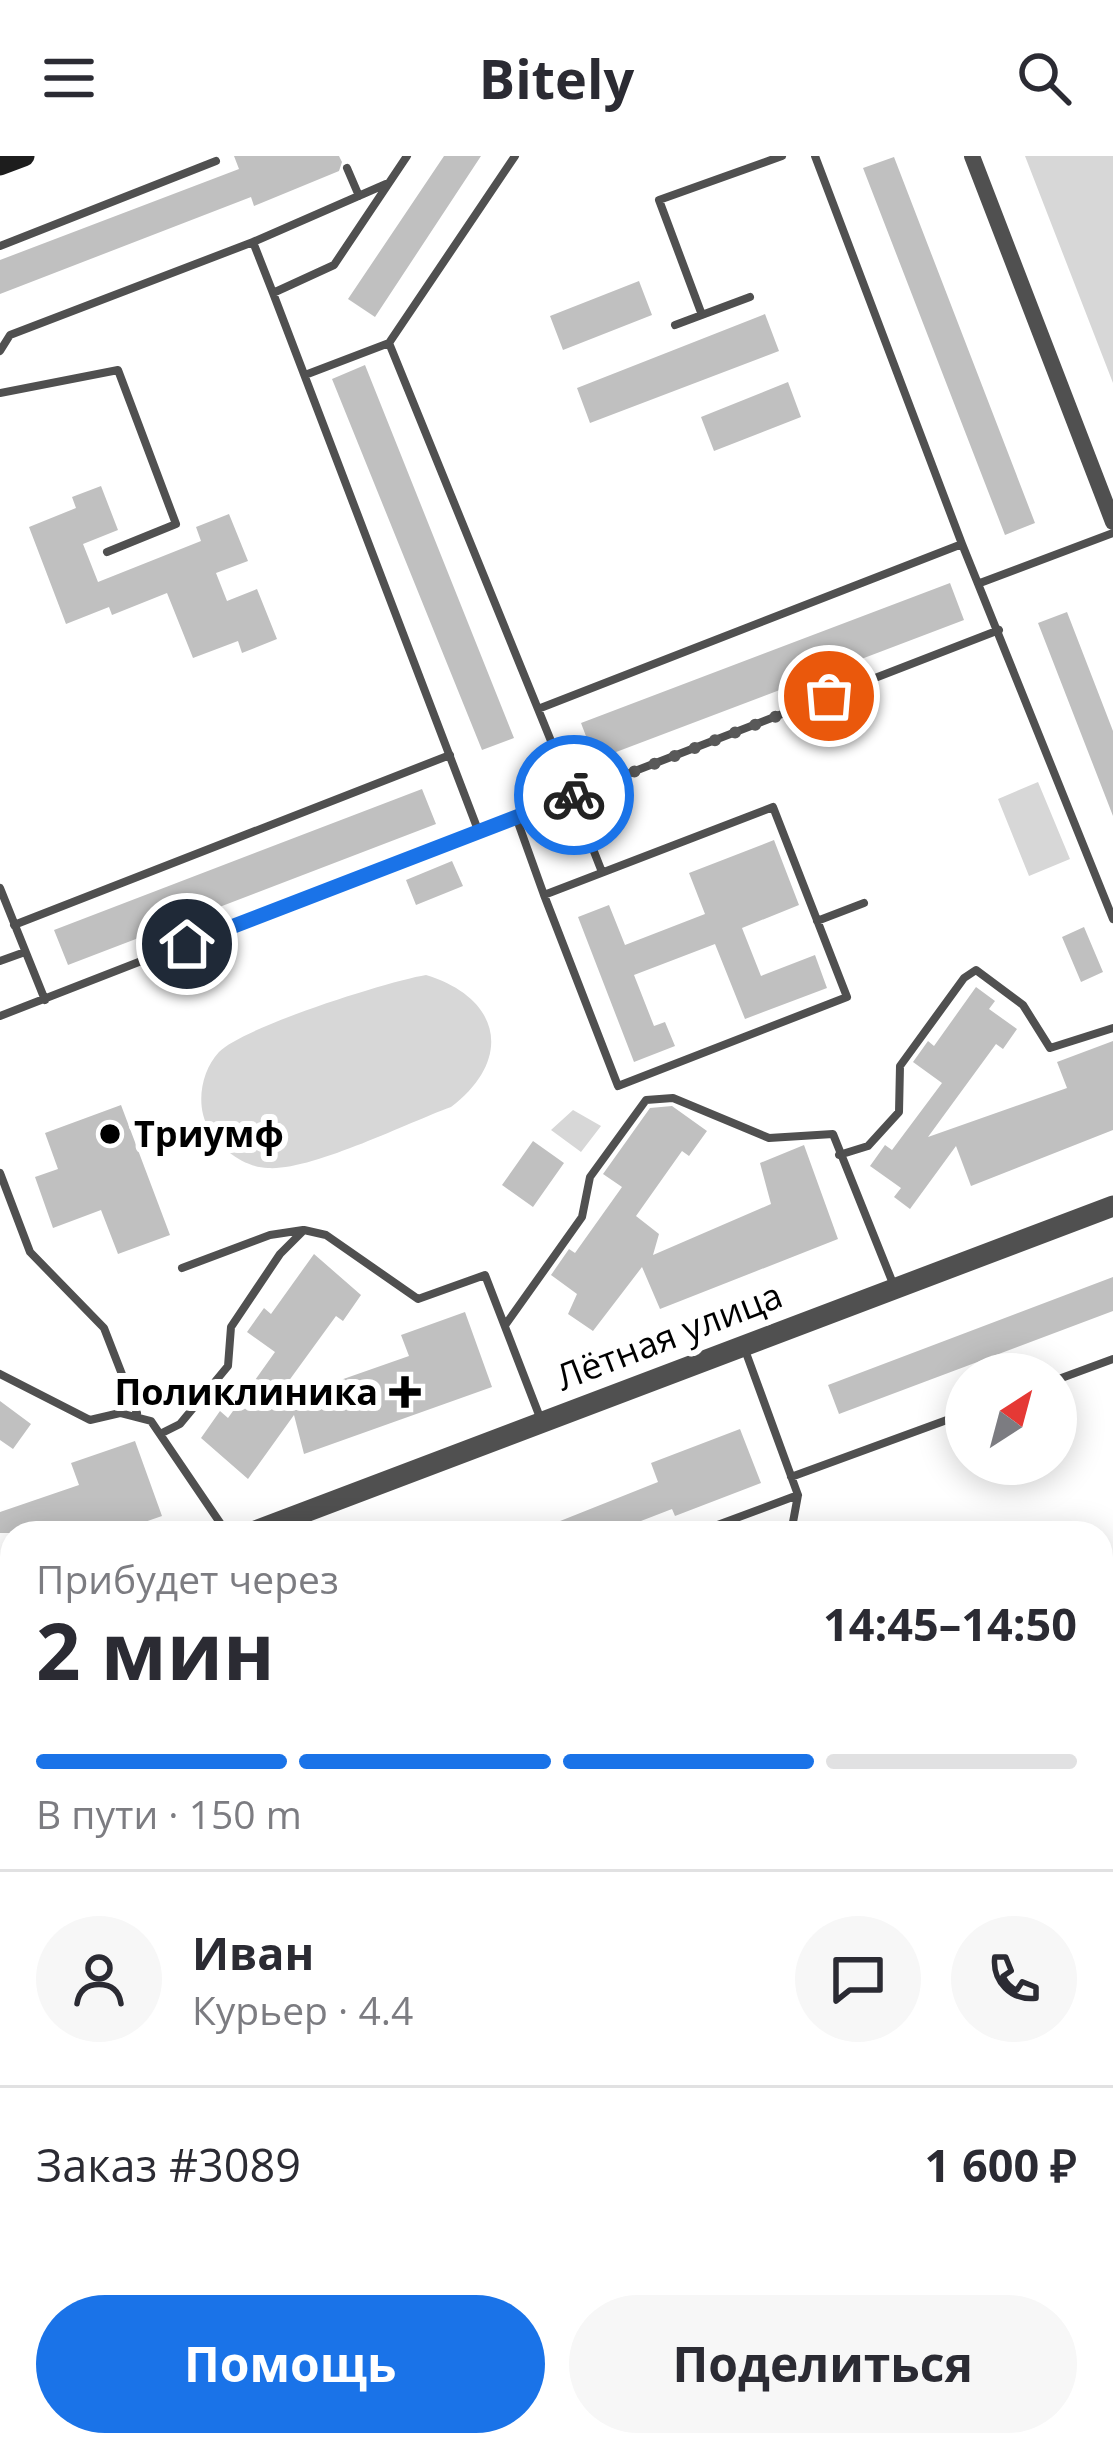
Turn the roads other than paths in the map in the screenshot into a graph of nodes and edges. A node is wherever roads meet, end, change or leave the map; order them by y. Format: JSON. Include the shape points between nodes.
{"nodes":[{"id":1,"x":24,"y":156,"type":"edge"},
{"id":2,"x":407,"y":156,"type":"edge"},
{"id":3,"x":515,"y":156,"type":"edge"},
{"id":4,"x":782,"y":156,"type":"edge"},
{"id":5,"x":815,"y":156,"type":"edge"},
{"id":6,"x":972,"y":156,"type":"edge"},
{"id":7,"x":217,"y":161,"type":"dead end"},
{"id":8,"x":0,"y":165,"type":"edge"},
{"id":9,"x":347,"y":168,"type":"dead end"},
{"id":10,"x":388,"y":184,"type":"junction"},
{"id":11,"x":359,"y":196,"type":"junction"},
{"id":12,"x":254,"y":242,"type":"junction"},
{"id":13,"x":0,"y":246,"type":"edge"},
{"id":14,"x":273,"y":293,"type":"junction"},
{"id":15,"x":750,"y":297,"type":"dead end"},
{"id":16,"x":701,"y":315,"type":"junction"},
{"id":17,"x":675,"y":325,"type":"dead end"},
{"id":18,"x":389,"y":343,"type":"junction"},
{"id":19,"x":0,"y":351,"type":"edge"},
{"id":20,"x":304,"y":375,"type":"junction"},
{"id":21,"x":0,"y":393,"type":"edge"},
{"id":22,"x":1113,"y":522,"type":"edge"},
{"id":23,"x":1113,"y":533,"type":"edge"},
{"id":24,"x":962,"y":544,"type":"junction"},
{"id":25,"x":107,"y":552,"type":"dead end"},
{"id":26,"x":980,"y":583,"type":"junction"},
{"id":27,"x":999,"y":630,"type":"junction"},
{"id":28,"x":538,"y":709,"type":"junction"},
{"id":29,"x":450,"y":755,"type":"junction"},
{"id":30,"x":573,"y":795,"type":"junction"},
{"id":31,"x":516,"y":817,"type":"junction"},
{"id":32,"x":478,"y":830,"type":"junction"},
{"id":33,"x":591,"y":844,"type":"dead end"},
{"id":34,"x":602,"y":872,"type":"junction"},
{"id":35,"x":0,"y":888,"type":"edge"},
{"id":36,"x":544,"y":895,"type":"junction"},
{"id":37,"x":863,"y":903,"type":"dead end"},
{"id":38,"x":1113,"y":919,"type":"edge"},
{"id":39,"x":817,"y":921,"type":"junction"},
{"id":40,"x":14,"y":925,"type":"junction"},
{"id":41,"x":25,"y":952,"type":"junction"},
{"id":42,"x":0,"y":962,"type":"edge"},
{"id":43,"x":45,"y":1000,"type":"junction"},
{"id":44,"x":0,"y":1016,"type":"edge"},
{"id":45,"x":1113,"y":1028,"type":"edge"},
{"id":46,"x":839,"y":1155,"type":"junction"},
{"id":47,"x":0,"y":1173,"type":"edge"},
{"id":48,"x":1113,"y":1206,"type":"edge"},
{"id":49,"x":304,"y":1230,"type":"junction"},
{"id":50,"x":182,"y":1268,"type":"dead end"},
{"id":51,"x":895,"y":1286,"type":"junction"},
{"id":52,"x":506,"y":1324,"type":"junction"},
{"id":53,"x":742,"y":1343,"type":"junction"},
{"id":54,"x":1113,"y":1359,"type":"edge"},
{"id":55,"x":1077,"y":1372,"type":"edge"},
{"id":56,"x":0,"y":1374,"type":"edge"},
{"id":57,"x":137,"y":1413,"type":"junction"},
{"id":58,"x":541,"y":1421,"type":"junction"},
{"id":59,"x":945,"y":1421,"type":"edge"},
{"id":60,"x":162,"y":1433,"type":"junction"},
{"id":61,"x":791,"y":1477,"type":"junction"},
{"id":62,"x":798,"y":1495,"type":"junction"},
{"id":63,"x":219,"y":1521,"type":"edge"},
{"id":64,"x":281,"y":1521,"type":"edge"},
{"id":65,"x":728,"y":1521,"type":"edge"},
{"id":66,"x":793,"y":1521,"type":"edge"}],
"edges":[{"from":1,"to":8,"type":"main road"},
{"from":2,"to":10,"type":"lane"},
{"from":3,"to":18,"type":"lane"},
{"from":4,"to":16,"type":"lane","via":[[659,200]]},
{"from":5,"to":24,"type":"lane"},
{"from":6,"to":22,"type":"street"},
{"from":7,"to":13,"type":"lane"},
{"from":9,"to":11,"type":"lane"},
{"from":10,"to":11,"type":"lane"},
{"from":10,"to":14,"type":"lane","via":[[334,265]]},
{"from":11,"to":12,"type":"lane"},
{"from":12,"to":14,"type":"lane"},
{"from":12,"to":19,"type":"lane","via":[[10,335]]},
{"from":14,"to":20,"type":"lane"},
{"from":15,"to":16,"type":"lane"},
{"from":16,"to":17,"type":"lane"},
{"from":18,"to":20,"type":"lane"},
{"from":18,"to":28,"type":"lane"},
{"from":20,"to":29,"type":"lane"},
{"from":21,"to":25,"type":"lane","via":[[118,370],[176,524]]},
{"from":23,"to":26,"type":"lane"},
{"from":24,"to":26,"type":"lane"},
{"from":24,"to":28,"type":"lane"},
{"from":26,"to":27,"type":"lane"},
{"from":27,"to":30,"type":"lane"},
{"from":27,"to":38,"type":"lane"},
{"from":28,"to":30,"type":"lane"},
{"from":29,"to":32,"type":"lane"},
{"from":29,"to":40,"type":"lane"},
{"from":30,"to":31,"type":"lane"},
{"from":31,"to":32,"type":"lane"},
{"from":31,"to":36,"type":"lane"},
{"from":32,"to":43,"type":"lane"},
{"from":33,"to":34,"type":"lane"},
{"from":34,"to":36,"type":"lane"},
{"from":34,"to":39,"type":"lane","via":[[772,807]]},
{"from":35,"to":40,"type":"lane"},
{"from":36,"to":39,"type":"lane","via":[[618,1086],[847,998]]},
{"from":37,"to":39,"type":"lane"},
{"from":40,"to":41,"type":"lane"},
{"from":41,"to":42,"type":"lane"},
{"from":41,"to":43,"type":"lane"},
{"from":43,"to":44,"type":"lane"},
{"from":45,"to":46,"type":"lane","via":[[1049,1048],[1023,1005],[976,970],[900,1066],[899,1112],[868,1146]]},
{"from":46,"to":51,"type":"lane"},
{"from":46,"to":52,"type":"lane","via":[[833,1134],[770,1138],[673,1098],[646,1100],[590,1177],[582,1216]]},
{"from":47,"to":57,"type":"lane","via":[[30,1252],[104,1328]]},
{"from":48,"to":51,"type":"street","name":"Лётная улица"},
{"from":49,"to":50,"type":"lane"},
{"from":49,"to":52,"type":"lane","via":[[326,1235],[418,1299],[484,1275]]},
{"from":49,"to":60,"type":"lane","via":[[231,1327],[228,1366],[180,1424]]},
{"from":51,"to":53,"type":"street","name":"Лётная улица"},
{"from":52,"to":58,"type":"lane"},
{"from":53,"to":58,"type":"street","name":"Лётная улица"},
{"from":53,"to":61,"type":"lane"},
{"from":54,"to":55,"type":"lane"},
{"from":56,"to":57,"type":"lane","via":[[90,1420]]},
{"from":57,"to":60,"type":"lane"},
{"from":58,"to":64,"type":"street","name":"Лётная улица"},
{"from":59,"to":61,"type":"lane"},
{"from":60,"to":63,"type":"lane"},
{"from":61,"to":62,"type":"lane"},
{"from":62,"to":65,"type":"lane"},
{"from":62,"to":66,"type":"lane"}]}
